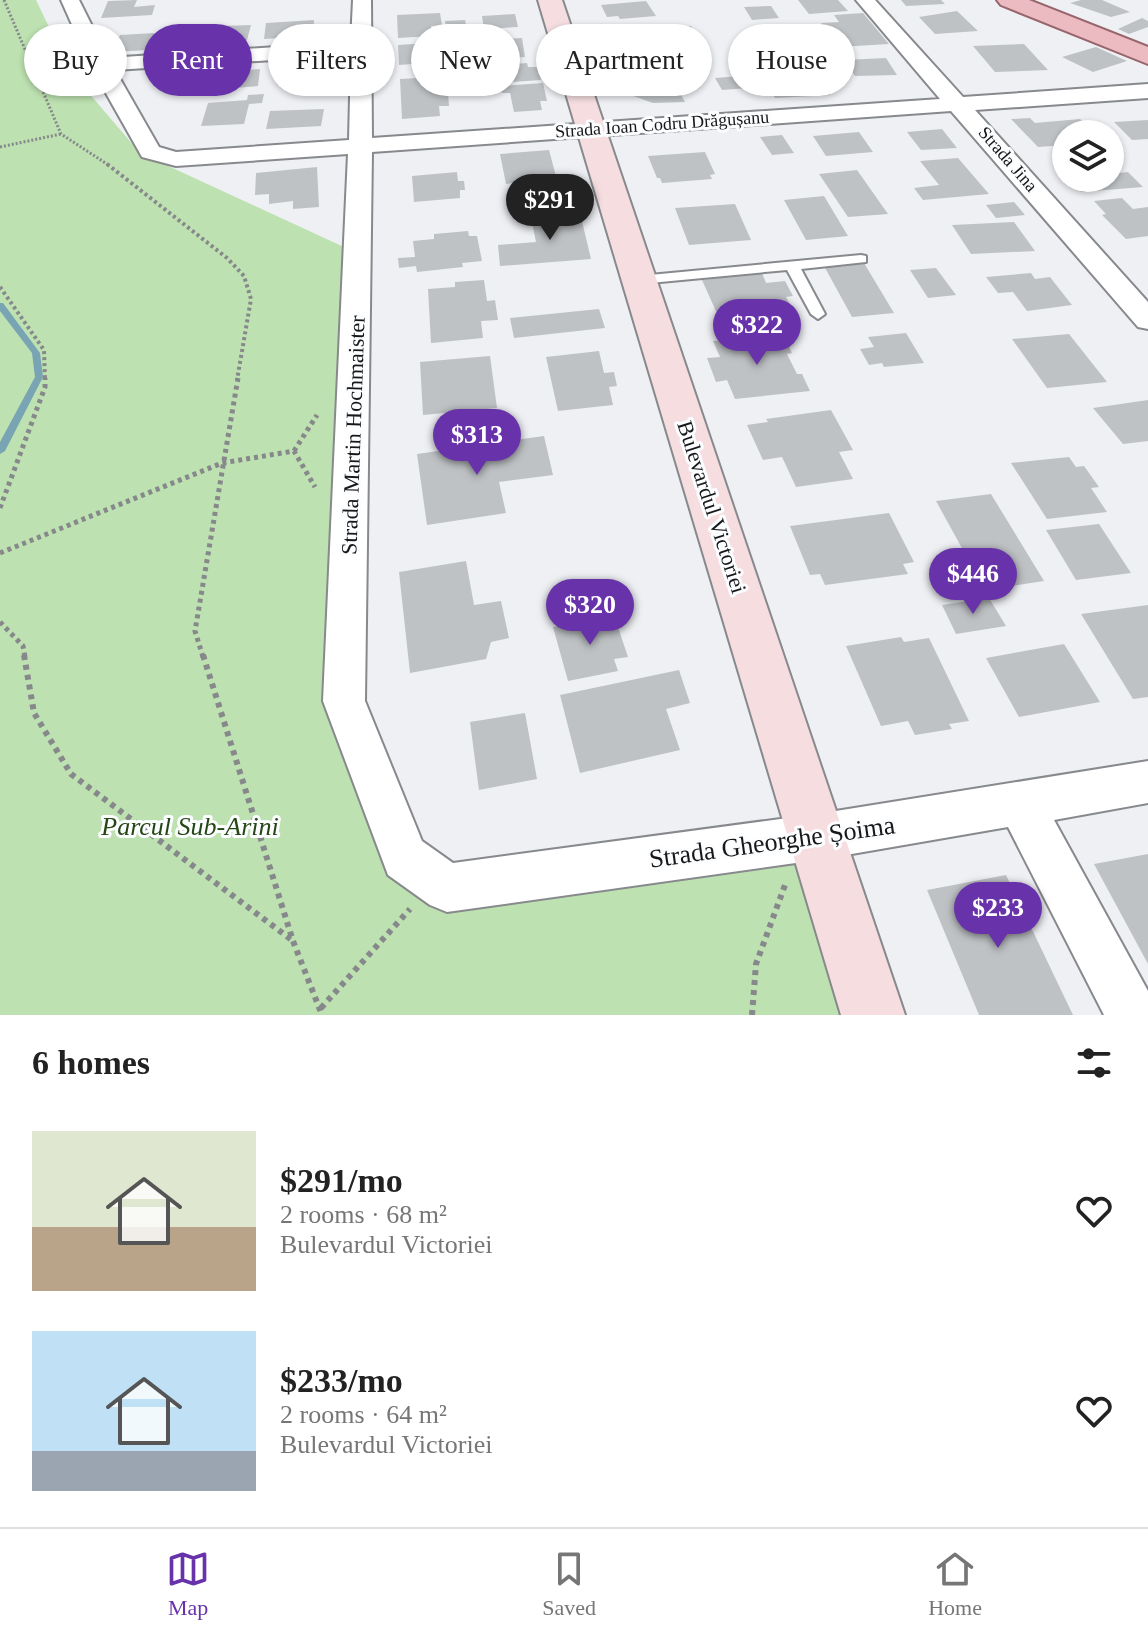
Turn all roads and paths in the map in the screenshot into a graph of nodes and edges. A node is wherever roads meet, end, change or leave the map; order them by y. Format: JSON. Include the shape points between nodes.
{"nodes":[{"id":1,"x":4,"y":0,"type":"edge"},
{"id":2,"x":70,"y":0,"type":"edge"},
{"id":3,"x":362,"y":0,"type":"edge"},
{"id":4,"x":550,"y":0,"type":"edge"},
{"id":5,"x":865,"y":0,"type":"edge"},
{"id":6,"x":1009,"y":0,"type":"edge"},
{"id":7,"x":81,"y":24,"type":"edge"},
{"id":8,"x":362,"y":24,"type":"edge"},
{"id":9,"x":268,"y":54,"type":"edge"},
{"id":10,"x":1148,"y":56,"type":"edge"},
{"id":11,"x":127,"y":63,"type":"edge"},
{"id":12,"x":1148,"y":91,"type":"edge"},
{"id":13,"x":118,"y":96,"type":"edge"},
{"id":14,"x":361,"y":96,"type":"edge"},
{"id":15,"x":960,"y":104,"type":"junction"},
{"id":16,"x":591,"y":129,"type":"junction"},
{"id":17,"x":61,"y":134,"type":"junction"},
{"id":18,"x":361,"y":146,"type":"junction"},
{"id":19,"x":0,"y":147,"type":"edge"},
{"id":20,"x":135,"y":171,"type":"dead end"},
{"id":21,"x":124,"y":175,"type":"junction"},
{"id":22,"x":861,"y":259,"type":"dead end"},
{"id":23,"x":792,"y":266,"type":"junction"},
{"id":24,"x":639,"y":280,"type":"junction"},
{"id":25,"x":0,"y":287,"type":"edge"},
{"id":26,"x":818,"y":314,"type":"dead end"},
{"id":27,"x":1148,"y":320,"type":"edge"},
{"id":28,"x":324,"y":404,"type":"dead end"},
{"id":29,"x":292,"y":451,"type":"junction"},
{"id":30,"x":222,"y":463,"type":"junction"},
{"id":31,"x":317,"y":490,"type":"dead end"},
{"id":32,"x":0,"y":508,"type":"edge"},
{"id":33,"x":0,"y":553,"type":"edge"},
{"id":34,"x":0,"y":622,"type":"edge"},
{"id":35,"x":1148,"y":782,"type":"edge"},
{"id":36,"x":1020,"y":803,"type":"junction"},
{"id":37,"x":817,"y":837,"type":"junction"},
{"id":38,"x":405,"y":858,"type":"joint"},
{"id":39,"x":787,"y":877,"type":"dead end"},
{"id":40,"x":403,"y":917,"type":"dead end"},
{"id":41,"x":293,"y":941,"type":"junction"},
{"id":42,"x":321,"y":1012,"type":"edge"},
{"id":43,"x":752,"y":1015,"type":"edge"},
{"id":44,"x":873,"y":1015,"type":"edge"},
{"id":45,"x":1132,"y":1015,"type":"edge"}],
"edges":[{"from":1,"to":17,"type":"path"},
{"from":2,"to":7,"type":"street"},
{"from":3,"to":8,"type":"street","name":"Strada Martin Hochmaister"},
{"from":4,"to":16,"type":"main road","name":"Bulevardul Victoriei"},
{"from":5,"to":15,"type":"street","name":"Strada Jina"},
{"from":6,"to":10,"type":"main road"},
{"from":9,"to":11,"type":"street"},
{"from":12,"to":15,"type":"street","name":"Strada Ioan Codru Drăgușanu"},
{"from":13,"to":18,"type":"street","name":"Strada Ioan Codru Drăgușanu","via":[[150,152],[176,159]]},
{"from":14,"to":18,"type":"street","name":"Strada Martin Hochmaister"},
{"from":15,"to":16,"type":"street","name":"Strada Ioan Codru Drăgușanu"},
{"from":15,"to":27,"type":"street","name":"Strada Jina"},
{"from":16,"to":18,"type":"street","name":"Strada Ioan Codru Drăgușanu"},
{"from":16,"to":24,"type":"main road","name":"Bulevardul Victoriei"},
{"from":17,"to":19,"type":"path"},
{"from":17,"to":21,"type":"path"},
{"from":18,"to":38,"type":"street","name":"Strada Martin Hochmaister","via":[[344,701]]},
{"from":20,"to":21,"type":"path"},
{"from":21,"to":30,"type":"path","via":[[244,276],[251,299]]},
{"from":22,"to":23,"type":"lane"},
{"from":23,"to":24,"type":"lane"},
{"from":23,"to":26,"type":"lane"},
{"from":24,"to":37,"type":"main road","name":"Bulevardul Victoriei"},
{"from":25,"to":32,"type":"path","via":[[44,350],[45,375]]},
{"from":28,"to":29,"type":"path"},
{"from":29,"to":30,"type":"path"},
{"from":29,"to":31,"type":"path"},
{"from":30,"to":33,"type":"path"},
{"from":30,"to":41,"type":"path","via":[[195,631]]},
{"from":34,"to":41,"type":"path","via":[[23,646],[34,713],[71,774]]},
{"from":35,"to":36,"type":"street","name":"Strada Gheorghe Șoima"},
{"from":36,"to":37,"type":"street","name":"Strada Gheorghe Șoima"},
{"from":36,"to":45,"type":"street"},
{"from":37,"to":38,"type":"street","name":"Strada Gheorghe Șoima","via":[[447,888]]},
{"from":37,"to":44,"type":"main road","name":"Bulevardul Victoriei"},
{"from":39,"to":43,"type":"path","via":[[756,964]]},
{"from":40,"to":42,"type":"path"},
{"from":41,"to":42,"type":"path"}]}
